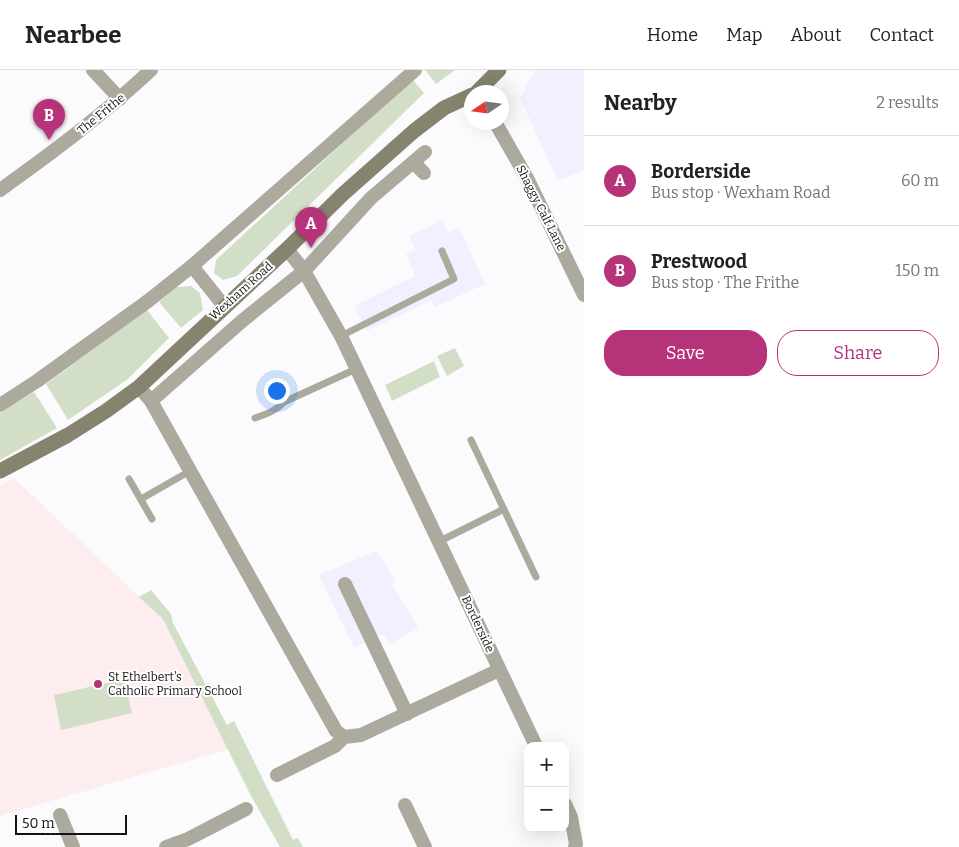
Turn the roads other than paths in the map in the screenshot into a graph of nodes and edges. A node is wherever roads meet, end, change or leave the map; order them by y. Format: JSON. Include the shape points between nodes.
{"nodes":[{"id":1,"x":93,"y":70,"type":"edge"},
{"id":2,"x":151,"y":70,"type":"edge"},
{"id":3,"x":416,"y":70,"type":"edge"},
{"id":4,"x":499,"y":70,"type":"edge"},
{"id":5,"x":485,"y":85,"type":"edge"},
{"id":6,"x":120,"y":99,"type":"junction"},
{"id":7,"x":464,"y":99,"type":"edge"},
{"id":8,"x":500,"y":130,"type":"edge"},
{"id":9,"x":425,"y":152,"type":"dead end"},
{"id":10,"x":413,"y":162,"type":"junction"},
{"id":11,"x":424,"y":173,"type":"dead end"},
{"id":12,"x":0,"y":190,"type":"edge"},
{"id":13,"x":287,"y":249,"type":"junction"},
{"id":14,"x":442,"y":251,"type":"dead end"},
{"id":15,"x":192,"y":266,"type":"junction"},
{"id":16,"x":304,"y":271,"type":"junction"},
{"id":17,"x":584,"y":295,"type":"edge"},
{"id":18,"x":224,"y":306,"type":"junction"},
{"id":19,"x":341,"y":336,"type":"junction"},
{"id":20,"x":356,"y":369,"type":"junction"},
{"id":21,"x":139,"y":387,"type":"junction"},
{"id":22,"x":151,"y":401,"type":"junction"},
{"id":23,"x":0,"y":405,"type":"edge"},
{"id":24,"x":255,"y":418,"type":"dead end"},
{"id":25,"x":471,"y":440,"type":"dead end"},
{"id":26,"x":0,"y":471,"type":"edge"},
{"id":27,"x":190,"y":471,"type":"junction"},
{"id":28,"x":129,"y":479,"type":"dead end"},
{"id":29,"x":141,"y":499,"type":"junction"},
{"id":30,"x":504,"y":509,"type":"junction"},
{"id":31,"x":152,"y":519,"type":"dead end"},
{"id":32,"x":440,"y":541,"type":"junction"},
{"id":33,"x":536,"y":577,"type":"dead end"},
{"id":34,"x":345,"y":584,"type":"dead end"},
{"id":35,"x":499,"y":670,"type":"junction"},
{"id":36,"x":407,"y":714,"type":"junction"},
{"id":37,"x":344,"y":737,"type":"junction"},
{"id":38,"x":534,"y":742,"type":"edge"},
{"id":39,"x":276,"y":775,"type":"dead end"},
{"id":40,"x":405,"y":805,"type":"dead end"},
{"id":41,"x":246,"y":809,"type":"dead end"},
{"id":42,"x":569,"y":813,"type":"edge"},
{"id":43,"x":60,"y":815,"type":"dead end"},
{"id":44,"x":190,"y":843,"type":"edge"},
{"id":45,"x":73,"y":847,"type":"edge"},
{"id":46,"x":166,"y":847,"type":"edge"},
{"id":47,"x":425,"y":847,"type":"edge"},
{"id":48,"x":575,"y":847,"type":"edge"}],
"edges":[{"from":1,"to":6,"type":"street"},
{"from":2,"to":6,"type":"street","name":"The Frithe"},
{"from":3,"to":15,"type":"street"},
{"from":4,"to":5,"type":"street"},
{"from":6,"to":12,"type":"street","name":"The Frithe"},
{"from":7,"to":13,"type":"street","name":"Wexham Road","via":[[444,108],[414,131]]},
{"from":8,"to":17,"type":"street","name":"Shaggy Calf Lane","via":[[527,178]]},
{"from":9,"to":10,"type":"street"},
{"from":10,"to":11,"type":"street"},
{"from":10,"to":16,"type":"street","via":[[371,198]]},
{"from":13,"to":16,"type":"street","name":"Borderside"},
{"from":13,"to":18,"type":"street","name":"Wexham Road"},
{"from":14,"to":19,"type":"lane","via":[[454,279]]},
{"from":15,"to":18,"type":"street"},
{"from":15,"to":23,"type":"street","via":[[53,370]]},
{"from":16,"to":19,"type":"street","name":"Borderside"},
{"from":16,"to":22,"type":"street"},
{"from":18,"to":21,"type":"street","name":"Wexham Road"},
{"from":19,"to":20,"type":"street","name":"Borderside"},
{"from":20,"to":24,"type":"lane"},
{"from":20,"to":32,"type":"street","name":"Borderside"},
{"from":21,"to":22,"type":"street"},
{"from":21,"to":26,"type":"street","name":"Wexham Road","via":[[68,435]]},
{"from":22,"to":27,"type":"street"},
{"from":25,"to":30,"type":"lane"},
{"from":27,"to":29,"type":"lane"},
{"from":27,"to":37,"type":"street","via":[[336,731]]},
{"from":28,"to":29,"type":"lane"},
{"from":29,"to":31,"type":"lane"},
{"from":30,"to":32,"type":"lane"},
{"from":30,"to":33,"type":"lane"},
{"from":32,"to":35,"type":"street","name":"Borderside"},
{"from":34,"to":36,"type":"street"},
{"from":35,"to":36,"type":"street"},
{"from":35,"to":38,"type":"street","name":"Borderside"},
{"from":36,"to":37,"type":"street","via":[[361,735]]},
{"from":37,"to":39,"type":"street","via":[[335,746]]},
{"from":40,"to":47,"type":"street"},
{"from":41,"to":44,"type":"street"},
{"from":42,"to":48,"type":"street"},
{"from":43,"to":45,"type":"street"},
{"from":44,"to":46,"type":"street"}]}
